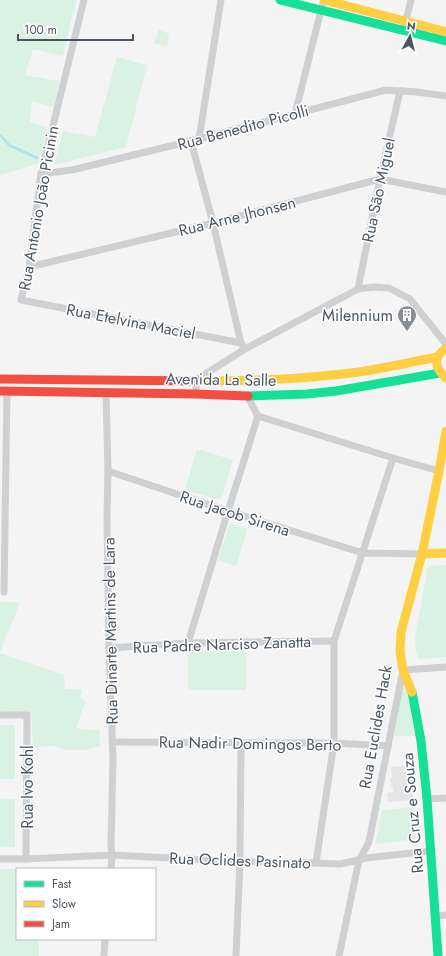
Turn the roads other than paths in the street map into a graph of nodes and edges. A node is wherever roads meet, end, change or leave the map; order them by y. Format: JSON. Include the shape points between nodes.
{"nodes":[{"id":1,"x":84,"y":0,"type":"edge"},
{"id":2,"x":221,"y":0,"type":"edge"},
{"id":3,"x":280,"y":0,"type":"edge"},
{"id":4,"x":323,"y":0,"type":"edge"},
{"id":5,"x":411,"y":0,"type":"edge"},
{"id":6,"x":312,"y":4,"type":"edge"},
{"id":7,"x":321,"y":10,"type":"junction"},
{"id":8,"x":370,"y":17,"type":"junction"},
{"id":9,"x":405,"y":26,"type":"junction"},
{"id":10,"x":444,"y":36,"type":"edge"},
{"id":11,"x":400,"y":91,"type":"junction"},
{"id":12,"x":446,"y":96,"type":"edge"},
{"id":13,"x":295,"y":114,"type":"junction"},
{"id":14,"x":199,"y":139,"type":"junction"},
{"id":15,"x":191,"y":141,"type":"junction"},
{"id":16,"x":42,"y":174,"type":"junction"},
{"id":17,"x":380,"y":179,"type":"junction"},
{"id":18,"x":446,"y":192,"type":"edge"},
{"id":19,"x":213,"y":223,"type":"junction"},
{"id":20,"x":29,"y":267,"type":"junction"},
{"id":21,"x":358,"y":289,"type":"junction"},
{"id":22,"x":22,"y":300,"type":"joint"},
{"id":23,"x":446,"y":344,"type":"edge"},
{"id":24,"x":244,"y":346,"type":"junction"},
{"id":25,"x":446,"y":348,"type":"edge"},
{"id":26,"x":437,"y":357,"type":"junction"},
{"id":27,"x":360,"y":372,"type":"junction"},
{"id":28,"x":443,"y":376,"type":"edge"},
{"id":29,"x":0,"y":379,"type":"edge"},
{"id":30,"x":196,"y":380,"type":"junction"},
{"id":31,"x":363,"y":386,"type":"junction"},
{"id":32,"x":4,"y":391,"type":"edge"},
{"id":33,"x":106,"y":392,"type":"junction"},
{"id":34,"x":196,"y":394,"type":"junction"},
{"id":35,"x":247,"y":396,"type":"junction"},
{"id":36,"x":258,"y":416,"type":"junction"},
{"id":37,"x":446,"y":430,"type":"edge"},
{"id":38,"x":392,"y":458,"type":"junction"},
{"id":39,"x":108,"y":471,"type":"junction"},
{"id":40,"x":439,"y":471,"type":"junction"},
{"id":41,"x":228,"y":511,"type":"junction"},
{"id":42,"x":2,"y":526,"type":"edge"},
{"id":43,"x":363,"y":553,"type":"junction"},
{"id":44,"x":446,"y":553,"type":"edge"},
{"id":45,"x":422,"y":554,"type":"junction"},
{"id":46,"x":4,"y":592,"type":"dead end"},
{"id":47,"x":334,"y":641,"type":"junction"},
{"id":48,"x":188,"y":643,"type":"junction"},
{"id":49,"x":109,"y":648,"type":"junction"},
{"id":50,"x":446,"y":668,"type":"edge"},
{"id":51,"x":403,"y":670,"type":"junction"},
{"id":52,"x":0,"y":715,"type":"edge"},
{"id":53,"x":113,"y":742,"type":"junction"},
{"id":54,"x":241,"y":743,"type":"junction"},
{"id":55,"x":334,"y":743,"type":"junction"},
{"id":56,"x":388,"y":746,"type":"junction"},
{"id":57,"x":446,"y":798,"type":"edge"},
{"id":58,"x":427,"y":799,"type":"junction"},
{"id":59,"x":430,"y":851,"type":"junction"},
{"id":60,"x":112,"y":855,"type":"junction"},
{"id":61,"x":0,"y":859,"type":"edge"},
{"id":62,"x":26,"y":859,"type":"junction"},
{"id":63,"x":359,"y":860,"type":"junction"},
{"id":64,"x":240,"y":861,"type":"junction"},
{"id":65,"x":316,"y":863,"type":"junction"},
{"id":66,"x":111,"y":868,"type":"edge"},
{"id":67,"x":446,"y":915,"type":"edge"},
{"id":68,"x":436,"y":916,"type":"junction"},
{"id":69,"x":106,"y":940,"type":"edge"},
{"id":70,"x":104,"y":956,"type":"edge"},
{"id":71,"x":236,"y":956,"type":"edge"},
{"id":72,"x":339,"y":956,"type":"edge"},
{"id":73,"x":438,"y":956,"type":"edge"}],
"edges":[{"from":1,"to":16,"type":"street","name":"Rua Antonio João Picinin"},
{"from":2,"to":14,"type":"street"},
{"from":3,"to":6,"type":"main road"},
{"from":4,"to":7,"type":"street"},
{"from":4,"to":8,"type":"main road"},
{"from":5,"to":9,"type":"street"},
{"from":6,"to":7,"type":"main road"},
{"from":7,"to":8,"type":"main road"},
{"from":7,"to":13,"type":"street"},
{"from":8,"to":9,"type":"main road"},
{"from":9,"to":10,"type":"main road"},
{"from":11,"to":12,"type":"street","name":"Rua Benedito Picolli"},
{"from":11,"to":13,"type":"street","name":"Rua Benedito Picolli","via":[[386,90]]},
{"from":11,"to":17,"type":"street","name":"Rua São Miguel"},
{"from":13,"to":14,"type":"street","name":"Rua Benedito Picolli"},
{"from":14,"to":15,"type":"street","name":"Rua Benedito Picolli"},
{"from":15,"to":16,"type":"street","name":"Rua Benedito Picolli","via":[[72,170]]},
{"from":15,"to":19,"type":"street"},
{"from":16,"to":20,"type":"street","name":"Rua Antonio João Picinin"},
{"from":17,"to":18,"type":"street","name":"Rua Arne Jhonsen"},
{"from":17,"to":19,"type":"street","name":"Rua Arne Jhonsen"},
{"from":17,"to":21,"type":"street","name":"Rua São Miguel"},
{"from":19,"to":20,"type":"street","name":"Rua Arne Jhonsen"},
{"from":19,"to":24,"type":"street"},
{"from":20,"to":22,"type":"street","name":"Rua Antonio João Picinin"},
{"from":21,"to":23,"type":"street","via":[[389,288],[410,299]]},
{"from":21,"to":24,"type":"street"},
{"from":22,"to":24,"type":"street","name":"Rua Etelvina Maciel"},
{"from":24,"to":30,"type":"street"},
{"from":25,"to":26,"type":"main road","via":[[440,351]]},
{"from":26,"to":27,"type":"main road","name":"Avenida La Salle"},
{"from":26,"to":28,"type":"main road","via":[[436,366]]},
{"from":27,"to":30,"type":"main road","name":"Avenida La Salle","via":[[316,378]]},
{"from":27,"to":31,"type":"main road"},
{"from":28,"to":31,"type":"main road","name":"Avenida La Salle"},
{"from":29,"to":30,"type":"main road","name":"Avenida La Salle"},
{"from":30,"to":34,"type":"street"},
{"from":31,"to":35,"type":"main road","name":"Avenida La Salle","via":[[307,394]]},
{"from":32,"to":33,"type":"main road","name":"Avenida La Salle"},
{"from":32,"to":42,"type":"street"},
{"from":33,"to":34,"type":"main road","name":"Avenida La Salle"},
{"from":33,"to":39,"type":"street","name":"Rua Dinarte Martins de Lara"},
{"from":34,"to":35,"type":"main road","name":"Avenida La Salle"},
{"from":35,"to":36,"type":"street"},
{"from":36,"to":38,"type":"street"},
{"from":36,"to":41,"type":"street"},
{"from":37,"to":40,"type":"main road","name":"Rua Euclides Hack"},
{"from":38,"to":40,"type":"street"},
{"from":38,"to":43,"type":"street"},
{"from":39,"to":41,"type":"street","name":"Rua Jacob Sirena"},
{"from":39,"to":49,"type":"street","name":"Rua Dinarte Martins de Lara"},
{"from":40,"to":45,"type":"main road","name":"Rua Euclides Hack"},
{"from":41,"to":43,"type":"street","name":"Rua Jacob Sirena"},
{"from":41,"to":48,"type":"street"},
{"from":42,"to":46,"type":"street"},
{"from":43,"to":45,"type":"street","name":"Rua Jacob Sirena"},
{"from":43,"to":47,"type":"street"},
{"from":44,"to":45,"type":"main road"},
{"from":45,"to":51,"type":"main road","name":"Rua Euclides Hack","via":[[402,632],[400,652]]},
{"from":47,"to":48,"type":"street","name":"Rua Padre Narciso Zanatta"},
{"from":47,"to":55,"type":"street"},
{"from":48,"to":49,"type":"street","name":"Rua Padre Narciso Zanatta"},
{"from":49,"to":53,"type":"street","name":"Rua Dinarte Martins de Lara"},
{"from":50,"to":51,"type":"street"},
{"from":51,"to":56,"type":"street","name":"Rua Euclides Hack"},
{"from":51,"to":58,"type":"main road","name":"Rua Cruz e Souza","via":[[412,690]]},
{"from":52,"to":62,"type":"street","name":"Rua Ivo Kohl","via":[[27,715]]},
{"from":53,"to":54,"type":"street","name":"Rua Nadir Domingos Berto"},
{"from":53,"to":60,"type":"street","name":"Rua Dinarte Martins de Lara"},
{"from":54,"to":55,"type":"street","name":"Rua Nadir Domingos Berto"},
{"from":54,"to":64,"type":"street"},
{"from":55,"to":56,"type":"street","name":"Rua Nadir Domingos Berto"},
{"from":55,"to":65,"type":"street"},
{"from":56,"to":63,"type":"street","name":"Rua Euclides Hack","via":[[369,842]]},
{"from":57,"to":58,"type":"street"},
{"from":58,"to":59,"type":"main road","name":"Rua Cruz e Souza"},
{"from":59,"to":63,"type":"street","name":"Rua Oclides Pasinato"},
{"from":59,"to":68,"type":"main road","name":"Rua Cruz e Souza"},
{"from":60,"to":62,"type":"street","name":"Rua Oclides Pasinato"},
{"from":60,"to":64,"type":"street","name":"Rua Oclides Pasinato"},
{"from":60,"to":66,"type":"street","name":"Rua Dinarte Martins de Lara"},
{"from":61,"to":62,"type":"street","name":"Rua Oclides Pasinato"},
{"from":63,"to":65,"type":"street","name":"Rua Oclides Pasinato","via":[[340,864]]},
{"from":63,"to":72,"type":"street","name":"Rua Euclides Hack"},
{"from":64,"to":65,"type":"street","name":"Rua Oclides Pasinato"},
{"from":64,"to":71,"type":"street"},
{"from":67,"to":68,"type":"street"},
{"from":68,"to":73,"type":"main road","name":"Rua Cruz e Souza"},
{"from":69,"to":70,"type":"street"}]}
